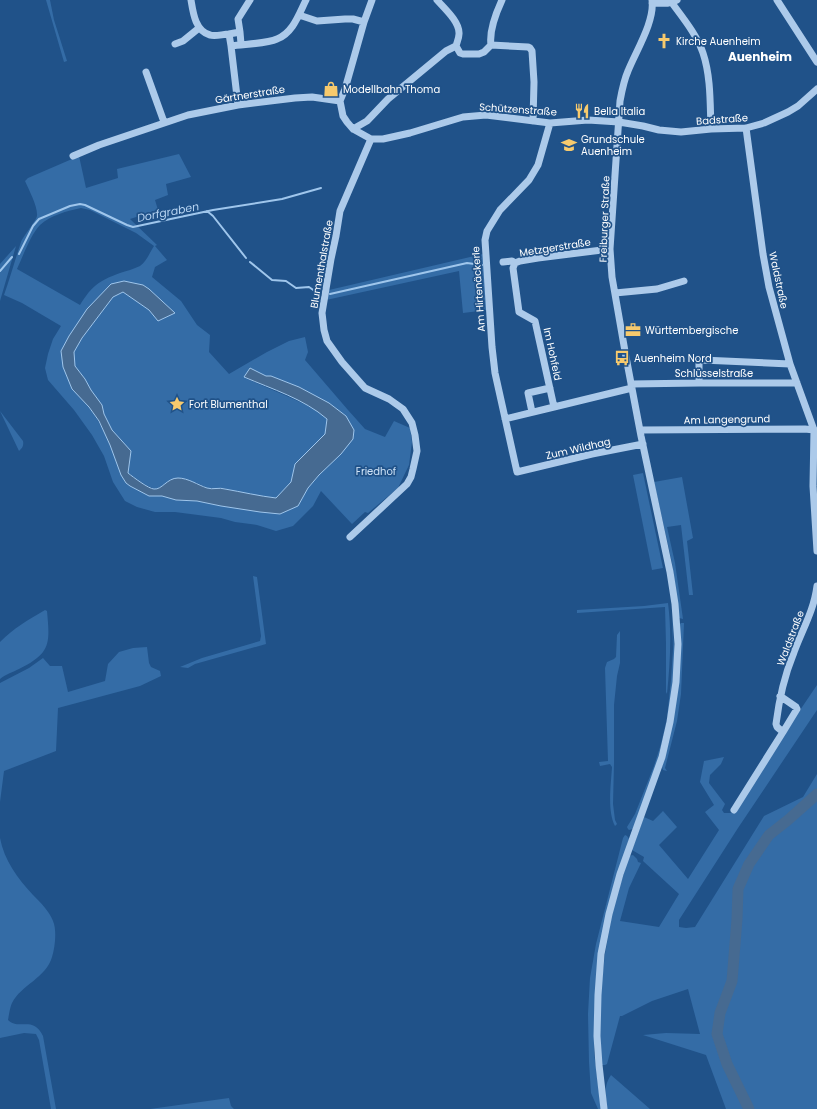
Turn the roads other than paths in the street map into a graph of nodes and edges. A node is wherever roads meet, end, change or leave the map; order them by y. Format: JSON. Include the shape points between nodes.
{"nodes":[{"id":1,"x":191,"y":0,"type":"edge"},
{"id":2,"x":250,"y":0,"type":"edge"},
{"id":3,"x":306,"y":0,"type":"edge"},
{"id":4,"x":372,"y":0,"type":"edge"},
{"id":5,"x":437,"y":0,"type":"edge"},
{"id":6,"x":502,"y":0,"type":"edge"},
{"id":7,"x":776,"y":0,"type":"edge"},
{"id":8,"x":652,"y":1,"type":"edge"},
{"id":9,"x":675,"y":1,"type":"edge"},
{"id":10,"x":299,"y":15,"type":"junction"},
{"id":11,"x":364,"y":22,"type":"junction"},
{"id":12,"x":199,"y":28,"type":"junction"},
{"id":13,"x":240,"y":32,"type":"junction"},
{"id":14,"x":229,"y":34,"type":"junction"},
{"id":15,"x":175,"y":44,"type":"dead end"},
{"id":16,"x":241,"y":44,"type":"junction"},
{"id":17,"x":491,"y":45,"type":"junction"},
{"id":18,"x":231,"y":46,"type":"junction"},
{"id":19,"x":456,"y":46,"type":"junction"},
{"id":20,"x":817,"y":62,"type":"edge"},
{"id":21,"x":146,"y":72,"type":"dead end"},
{"id":22,"x":817,"y":89,"type":"edge"},
{"id":23,"x":340,"y":101,"type":"junction"},
{"id":24,"x":238,"y":105,"type":"junction"},
{"id":25,"x":533,"y":121,"type":"junction"},
{"id":26,"x":164,"y":122,"type":"junction"},
{"id":27,"x":550,"y":122,"type":"junction"},
{"id":28,"x":619,"y":122,"type":"junction"},
{"id":29,"x":746,"y":128,"type":"junction"},
{"id":30,"x":353,"y":129,"type":"junction"},
{"id":31,"x":711,"y":129,"type":"junction"},
{"id":32,"x":371,"y":139,"type":"junction"},
{"id":33,"x":73,"y":156,"type":"dead end"},
{"id":34,"x":610,"y":249,"type":"junction"},
{"id":35,"x":503,"y":262,"type":"dead end"},
{"id":36,"x":515,"y":263,"type":"junction"},
{"id":37,"x":684,"y":282,"type":"dead end"},
{"id":38,"x":614,"y":293,"type":"junction"},
{"id":39,"x":790,"y":364,"type":"junction"},
{"id":40,"x":699,"y":383,"type":"junction"},
{"id":41,"x":797,"y":384,"type":"junction"},
{"id":42,"x":631,"y":386,"type":"junction"},
{"id":43,"x":550,"y":388,"type":"junction"},
{"id":44,"x":554,"y":407,"type":"junction"},
{"id":45,"x":532,"y":412,"type":"junction"},
{"id":46,"x":505,"y":419,"type":"junction"},
{"id":47,"x":640,"y":430,"type":"junction"},
{"id":48,"x":816,"y":430,"type":"edge"},
{"id":49,"x":643,"y":444,"type":"junction"},
{"id":50,"x":517,"y":472,"type":"joint"},
{"id":51,"x":350,"y":537,"type":"dead end"},
{"id":52,"x":817,"y":552,"type":"edge"},
{"id":53,"x":817,"y":586,"type":"edge"},
{"id":54,"x":780,"y":696,"type":"junction"},
{"id":55,"x":783,"y":732,"type":"junction"},
{"id":56,"x":734,"y":810,"type":"dead end"},
{"id":57,"x":604,"y":1109,"type":"edge"}],
"edges":[{"from":1,"to":12,"type":"street","via":[[192,12]]},
{"from":2,"to":13,"type":"street","via":[[238,19]]},
{"from":3,"to":10,"type":"street"},
{"from":4,"to":11,"type":"street"},
{"from":5,"to":19,"type":"street","via":[[458,27]]},
{"from":6,"to":17,"type":"street","via":[[492,27]]},
{"from":7,"to":20,"type":"street"},
{"from":8,"to":9,"type":"street"},
{"from":8,"to":28,"type":"street","name":"Freiburger Straße","via":[[648,24],[623,86]]},
{"from":9,"to":31,"type":"street","via":[[703,53],[710,89]]},
{"from":10,"to":11,"type":"street","via":[[317,21],[345,19]]},
{"from":10,"to":16,"type":"street","via":[[291,28],[277,39]]},
{"from":11,"to":23,"type":"street"},
{"from":12,"to":14,"type":"street","via":[[212,36]]},
{"from":12,"to":15,"type":"street"},
{"from":13,"to":14,"type":"street"},
{"from":13,"to":16,"type":"street"},
{"from":14,"to":18,"type":"street"},
{"from":16,"to":18,"type":"street"},
{"from":17,"to":19,"type":"street","via":[[479,54],[464,54]]},
{"from":17,"to":25,"type":"street","via":[[528,47],[532,51]]},
{"from":18,"to":24,"type":"street"},
{"from":19,"to":30,"type":"street","via":[[446,51],[388,99],[367,121]]},
{"from":21,"to":26,"type":"street"},
{"from":22,"to":29,"type":"street","name":"Badstraße","via":[[788,112]]},
{"from":23,"to":24,"type":"street","name":"Gärtnerstraße","via":[[312,97]]},
{"from":23,"to":30,"type":"street","via":[[344,116]]},
{"from":24,"to":26,"type":"street","name":"Gärtnerstraße"},
{"from":25,"to":27,"type":"street","name":"Schützenstraße"},
{"from":25,"to":32,"type":"street","name":"Schützenstraße","via":[[486,115],[463,117],[390,138]]},
{"from":26,"to":33,"type":"street","name":"Gärtnerstraße"},
{"from":27,"to":28,"type":"street","name":"Schützenstraße"},
{"from":27,"to":46,"type":"street","name":"Am Hirtenäckerle","via":[[538,165],[529,180],[500,210],[487,231],[485,240],[492,347]]},
{"from":28,"to":31,"type":"street","name":"Badstraße","via":[[681,132]]},
{"from":28,"to":34,"type":"street","name":"Freiburger Straße"},
{"from":29,"to":31,"type":"street","name":"Badstraße"},
{"from":29,"to":39,"type":"street","name":"Waldstraße","via":[[767,278]]},
{"from":30,"to":32,"type":"street"},
{"from":32,"to":51,"type":"street","name":"Blumenthalstraße","via":[[340,211],[322,313],[324,330],[332,349],[365,388],[403,409],[414,429],[417,451],[407,484]]},
{"from":34,"to":36,"type":"street","name":"Metzgerstraße"},
{"from":34,"to":38,"type":"street","name":"Freiburger Straße"},
{"from":35,"to":36,"type":"street","name":"Metzgerstraße"},
{"from":36,"to":43,"type":"street","name":"Im Hohfeld","via":[[513,268],[519,312],[535,321]]},
{"from":37,"to":38,"type":"street","via":[[656,289]]},
{"from":38,"to":42,"type":"street","name":"Freiburger Straße"},
{"from":39,"to":40,"type":"street","via":[[702,360],[699,362]]},
{"from":39,"to":41,"type":"street","name":"Waldstraße"},
{"from":40,"to":41,"type":"street","name":"Schlüsselstraße"},
{"from":40,"to":42,"type":"street","name":"Schlüsselstraße"},
{"from":41,"to":48,"type":"street","name":"Waldstraße"},
{"from":42,"to":44,"type":"street"},
{"from":42,"to":47,"type":"street","name":"Freiburger Straße"},
{"from":43,"to":44,"type":"street","name":"Im Hohfeld"},
{"from":43,"to":45,"type":"street","name":"Im Hohfeld","via":[[528,393]]},
{"from":44,"to":45,"type":"street"},
{"from":45,"to":46,"type":"street"},
{"from":46,"to":50,"type":"street","name":"Am Hirtenäckerle"},
{"from":47,"to":48,"type":"street","name":"Am Langengrund"},
{"from":47,"to":49,"type":"street","name":"Freiburger Straße"},
{"from":48,"to":52,"type":"street","name":"Waldstraße","via":[[813,486]]},
{"from":49,"to":50,"type":"street","name":"Zum Wildhag"},
{"from":49,"to":57,"type":"street","name":"Freiburger Straße","via":[[675,604],[678,644],[676,682],[662,757],[620,874],[601,954],[597,1036]]},
{"from":53,"to":54,"type":"street","name":"Waldstraße","via":[[809,617],[793,653]]},
{"from":54,"to":55,"type":"street","name":"Waldstraße","via":[[776,724]]},
{"from":54,"to":55,"type":"street","via":[[797,709]]},
{"from":55,"to":56,"type":"street"}]}
